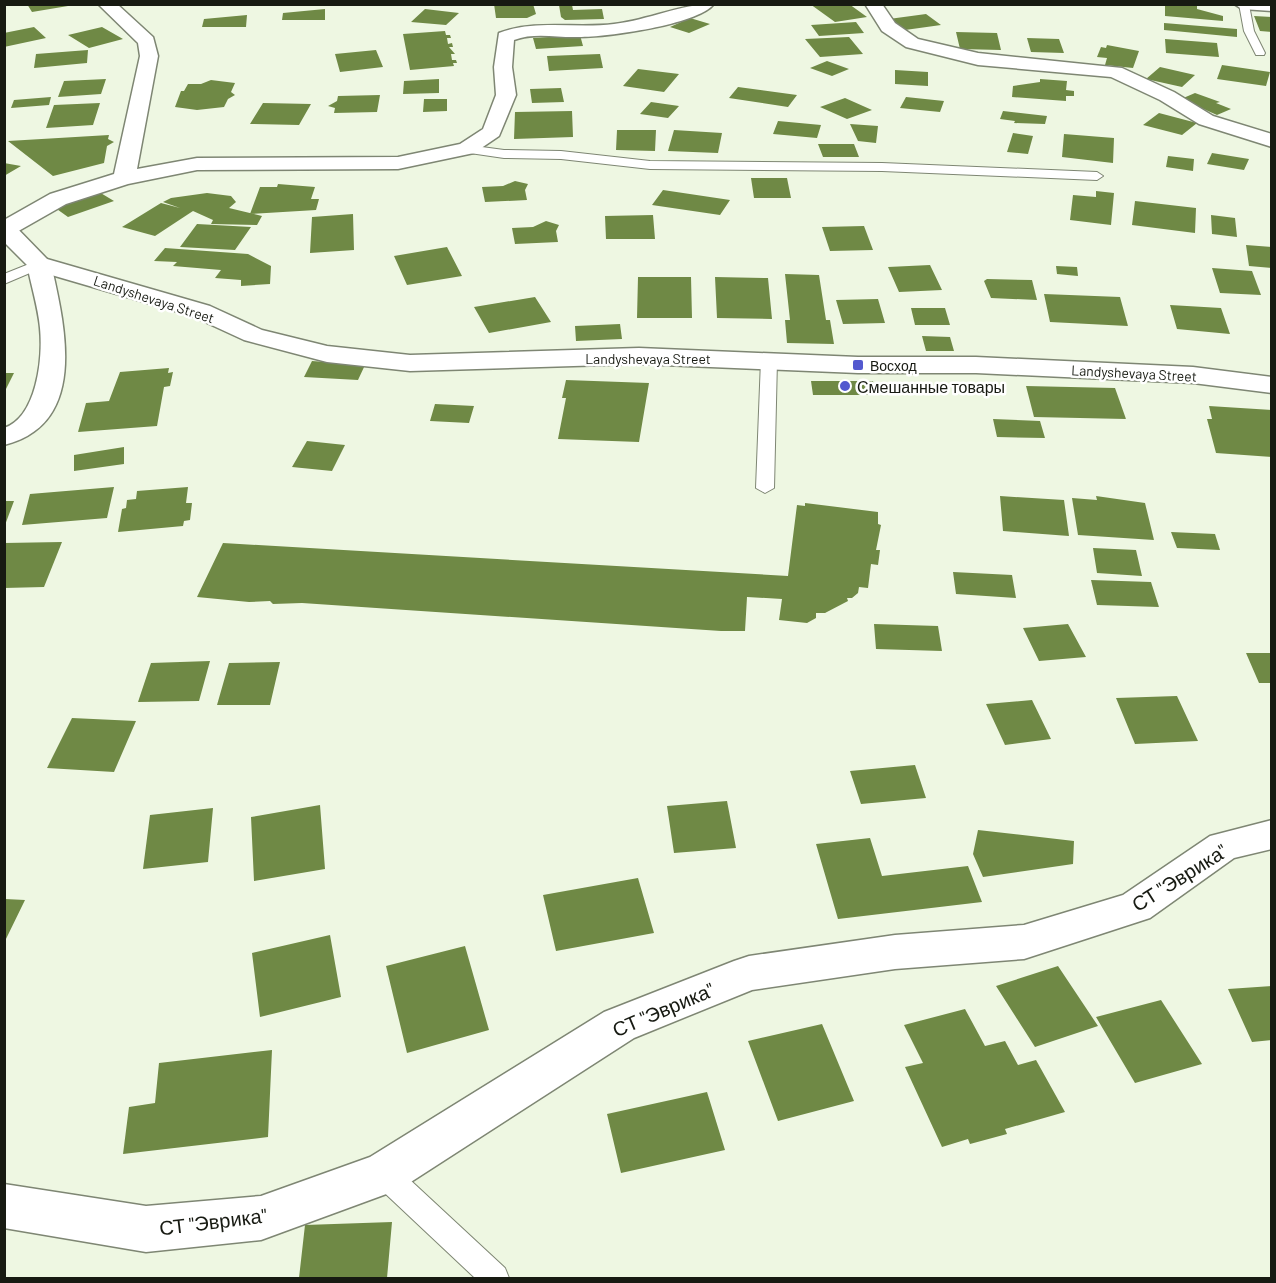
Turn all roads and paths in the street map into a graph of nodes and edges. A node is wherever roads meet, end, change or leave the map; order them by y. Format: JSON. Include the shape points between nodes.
{"nodes":[{"id":1,"x":106,"y":4,"type":"edge"},
{"id":2,"x":706,"y":4,"type":"edge"},
{"id":3,"x":873,"y":4,"type":"edge"},
{"id":4,"x":1243,"y":5,"type":"edge"},
{"id":5,"x":1272,"y":6,"type":"edge"},
{"id":6,"x":1252,"y":41,"type":"junction"},
{"id":7,"x":1272,"y":43,"type":"edge"},
{"id":8,"x":1260,"y":53,"type":"dead end"},
{"id":9,"x":1272,"y":141,"type":"edge"},
{"id":10,"x":467,"y":149,"type":"junction"},
{"id":11,"x":1097,"y":176,"type":"dead end"},
{"id":12,"x":124,"y":178,"type":"junction"},
{"id":13,"x":6,"y":228,"type":"edge"},
{"id":14,"x":39,"y":264,"type":"junction"},
{"id":15,"x":4,"y":280,"type":"edge"},
{"id":16,"x":769,"y":360,"type":"junction"},
{"id":17,"x":1272,"y":385,"type":"edge"},
{"id":18,"x":4,"y":437,"type":"edge"},
{"id":19,"x":765,"y":488,"type":"dead end"},
{"id":20,"x":1272,"y":834,"type":"edge"},
{"id":21,"x":384,"y":1174,"type":"junction"},
{"id":22,"x":4,"y":1206,"type":"edge"},
{"id":23,"x":495,"y":1278,"type":"edge"}],
"edges":[{"from":1,"to":12,"type":"street","via":[[147,40],[149,56]]},
{"from":2,"to":10,"type":"street","via":[[640,27],[580,32],[526,30],[505,37],[506,95],[492,132]]},
{"from":3,"to":9,"type":"street","via":[[888,27],[912,43],[978,59],[1115,72],[1167,96],[1206,120]]},
{"from":4,"to":5,"type":"street"},
{"from":4,"to":6,"type":"lane"},
{"from":6,"to":7,"type":"lane"},
{"from":6,"to":8,"type":"lane"},
{"from":10,"to":11,"type":"lane","via":[[650,165],[882,167]]},
{"from":10,"to":12,"type":"street","via":[[398,163],[197,164]]},
{"from":12,"to":13,"type":"street","via":[[58,200]]},
{"from":13,"to":14,"type":"street"},
{"from":14,"to":15,"type":"lane"},
{"from":14,"to":16,"type":"street","name":"Landyshevaya Street","via":[[201,311],[253,335],[327,354],[410,363],[639,356]]},
{"from":14,"to":18,"type":"street","via":[[53,329],[49,389],[38,415],[19,432]]},
{"from":16,"to":17,"type":"street","name":"Landyshevaya Street","via":[[1182,375]]},
{"from":16,"to":19,"type":"lane"},
{"from":20,"to":21,"type":"street","name":"СТ \"Эврика\"","via":[[1223,846],[1136,907],[1024,942],[895,952],[749,973],[619,1025]]},
{"from":21,"to":22,"type":"street","name":"СТ \"Эврика\"","via":[[261,1218],[146,1230]]},
{"from":21,"to":23,"type":"lane"}]}
